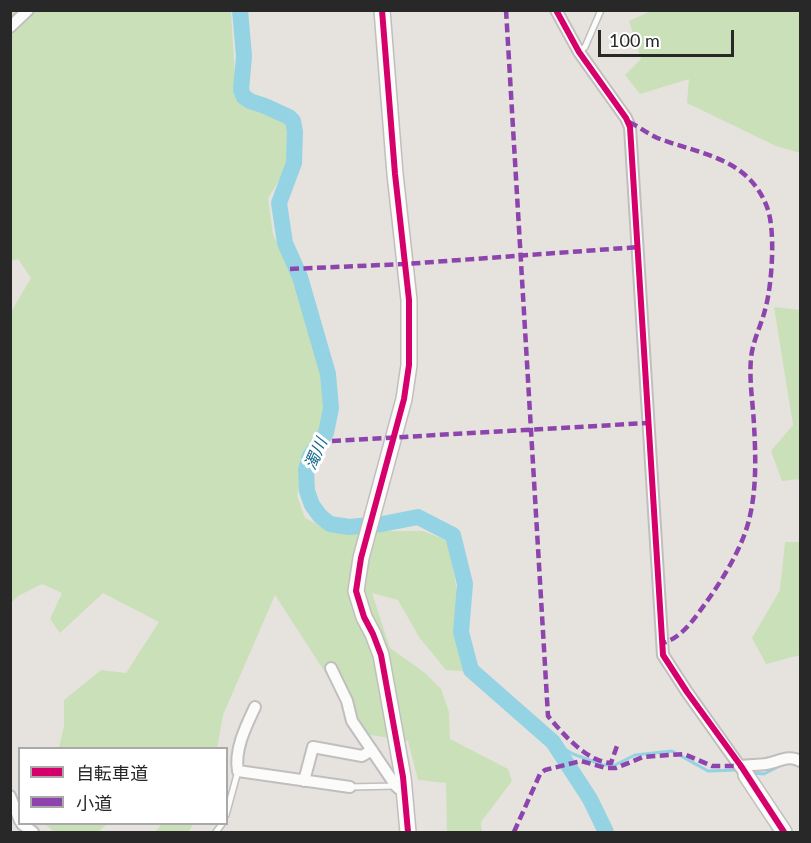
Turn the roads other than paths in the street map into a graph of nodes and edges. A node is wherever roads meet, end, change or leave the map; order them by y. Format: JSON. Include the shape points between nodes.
{"nodes":[{"id":1,"x":28,"y":10,"type":"edge"},
{"id":2,"x":382,"y":10,"type":"edge"},
{"id":3,"x":556,"y":10,"type":"edge"},
{"id":4,"x":601,"y":10,"type":"edge"},
{"id":5,"x":10,"y":27,"type":"edge"},
{"id":6,"x":579,"y":52,"type":"junction"},
{"id":7,"x":331,"y":668,"type":"dead end"},
{"id":8,"x":255,"y":707,"type":"dead end"},
{"id":9,"x":372,"y":750,"type":"junction"},
{"id":10,"x":801,"y":761,"type":"edge"},
{"id":11,"x":743,"y":769,"type":"junction"},
{"id":12,"x":238,"y":771,"type":"junction"},
{"id":13,"x":304,"y":781,"type":"junction"},
{"id":14,"x":350,"y":787,"type":"joint"},
{"id":15,"x":401,"y":790,"type":"junction"},
{"id":16,"x":10,"y":796,"type":"edge"},
{"id":17,"x":228,"y":807,"type":"edge"},
{"id":18,"x":18,"y":815,"type":"edge"},
{"id":19,"x":408,"y":832,"type":"edge"},
{"id":20,"x":784,"y":832,"type":"edge"}],
"edges":[{"from":1,"to":5,"type":"street"},
{"from":2,"to":15,"type":"street","via":[[409,300],[409,365],[404,399],[361,558],[357,591],[381,655]]},
{"from":3,"to":6,"type":"street"},
{"from":4,"to":6,"type":"lane"},
{"from":6,"to":11,"type":"street","via":[[630,127],[663,655]]},
{"from":7,"to":9,"type":"street","via":[[352,721]]},
{"from":8,"to":12,"type":"street","via":[[236,761]]},
{"from":9,"to":13,"type":"street","via":[[362,756],[313,747]]},
{"from":9,"to":15,"type":"street"},
{"from":10,"to":11,"type":"street","via":[[783,758]]},
{"from":11,"to":20,"type":"street"},
{"from":12,"to":13,"type":"street"},
{"from":12,"to":17,"type":"lane"},
{"from":13,"to":14,"type":"street"},
{"from":14,"to":15,"type":"lane"},
{"from":15,"to":19,"type":"street"},
{"from":16,"to":18,"type":"street"}]}
